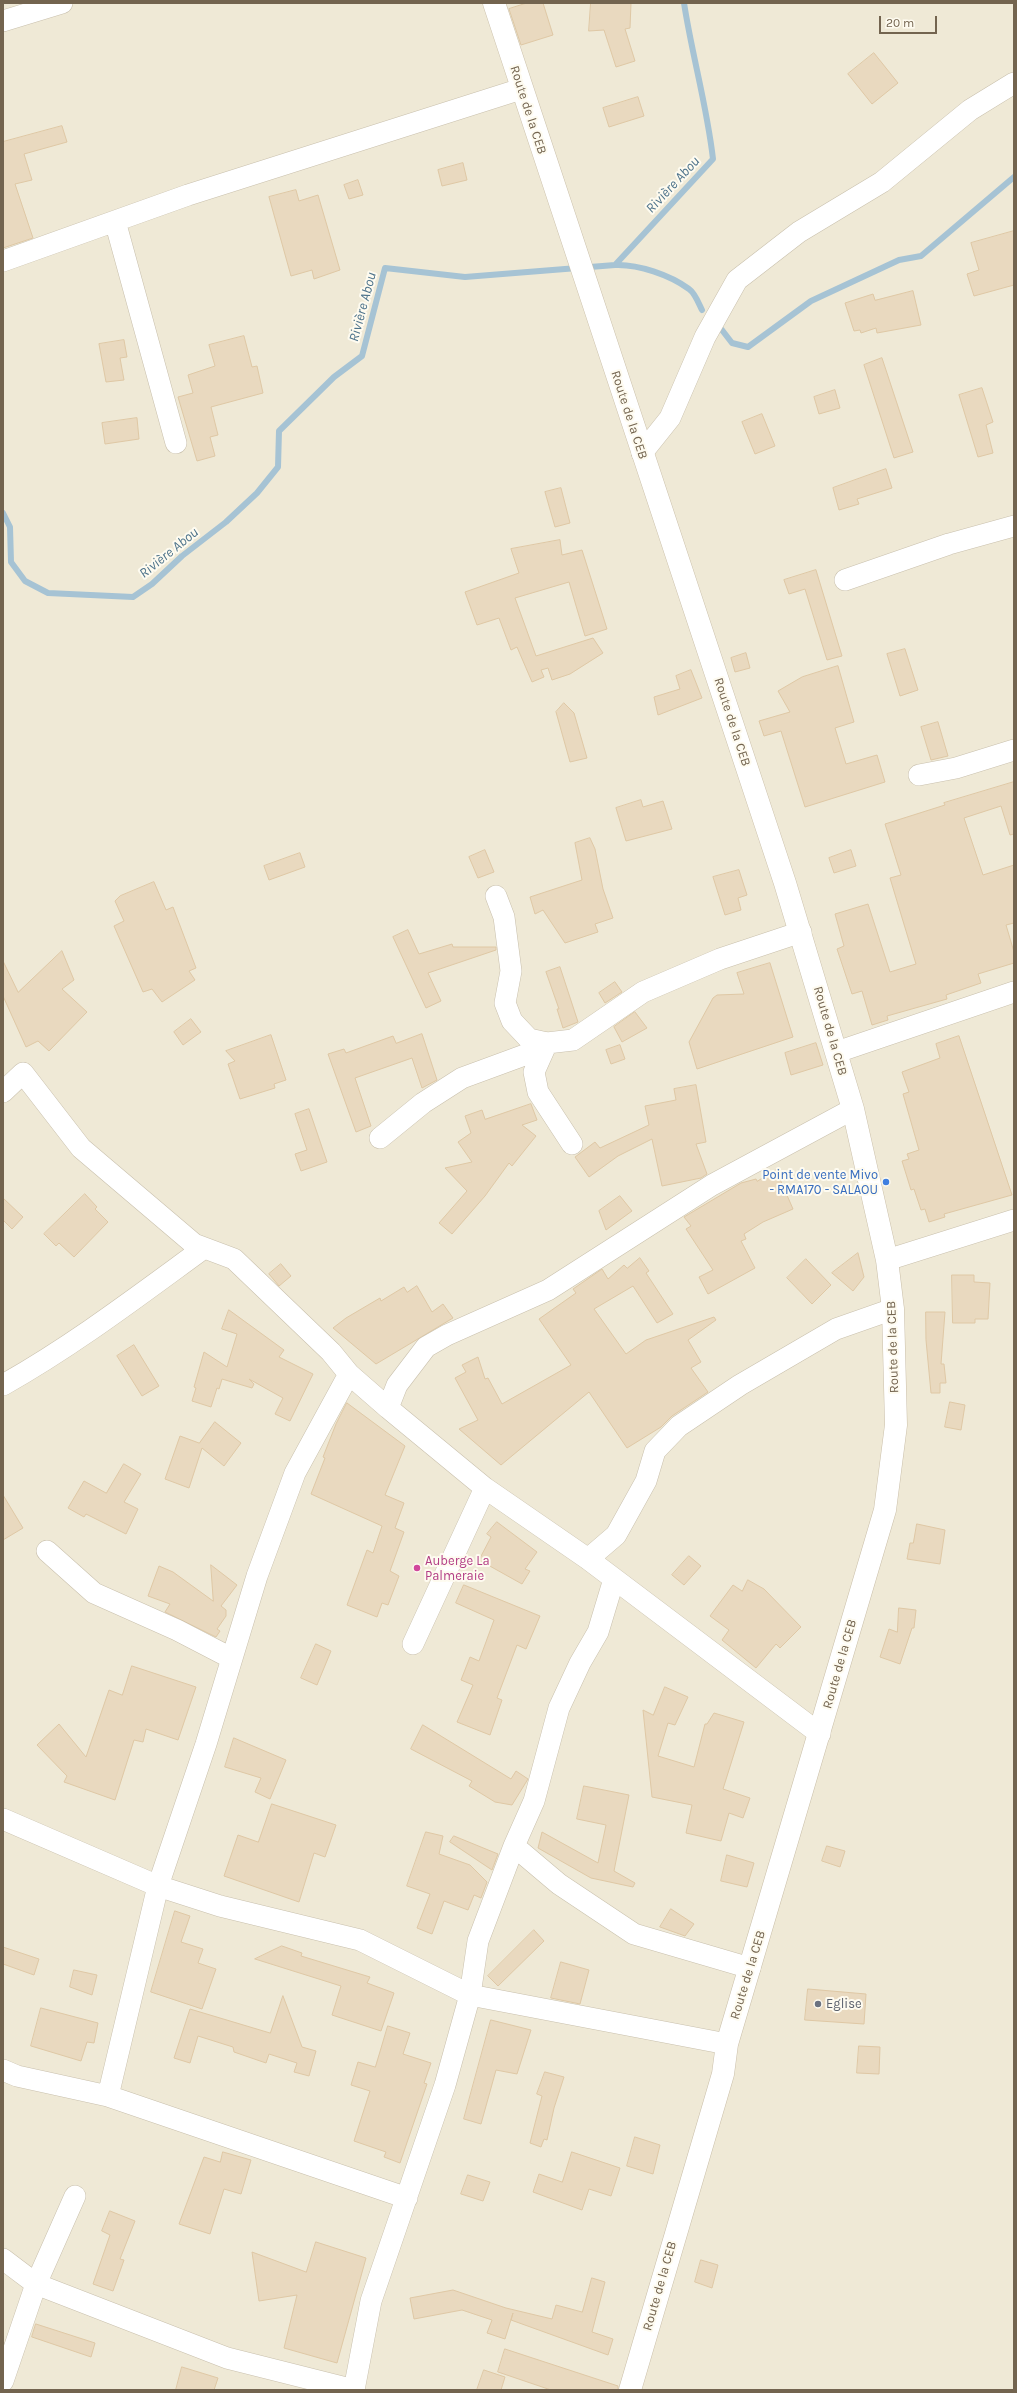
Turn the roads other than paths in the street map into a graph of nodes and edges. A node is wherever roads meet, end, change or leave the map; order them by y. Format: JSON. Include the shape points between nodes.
{"nodes":[{"id":1,"x":62,"y":3,"type":"edge"},
{"id":2,"x":494,"y":3,"type":"edge"},
{"id":3,"x":3,"y":21,"type":"edge"},
{"id":4,"x":1014,"y":83,"type":"edge"},
{"id":5,"x":520,"y":89,"type":"junction"},
{"id":6,"x":115,"y":221,"type":"junction"},
{"id":7,"x":3,"y":261,"type":"edge"},
{"id":8,"x":176,"y":443,"type":"dead end"},
{"id":9,"x":642,"y":453,"type":"junction"},
{"id":10,"x":1014,"y":526,"type":"edge"},
{"id":11,"x":845,"y":580,"type":"dead end"},
{"id":12,"x":1014,"y":750,"type":"edge"},
{"id":13,"x":919,"y":775,"type":"dead end"},
{"id":14,"x":496,"y":896,"type":"dead end"},
{"id":15,"x":801,"y":932,"type":"junction"},
{"id":16,"x":1014,"y":992,"type":"edge"},
{"id":17,"x":547,"y":1043,"type":"junction"},
{"id":18,"x":837,"y":1052,"type":"junction"},
{"id":19,"x":3,"y":1092,"type":"edge"},
{"id":20,"x":853,"y":1109,"type":"junction"},
{"id":21,"x":380,"y":1138,"type":"dead end"},
{"id":22,"x":572,"y":1144,"type":"dead end"},
{"id":23,"x":1014,"y":1220,"type":"edge"},
{"id":24,"x":204,"y":1248,"type":"junction"},
{"id":25,"x":887,"y":1260,"type":"junction"},
{"id":26,"x":893,"y":1309,"type":"junction"},
{"id":27,"x":349,"y":1374,"type":"junction"},
{"id":28,"x":3,"y":1385,"type":"edge"},
{"id":29,"x":388,"y":1408,"type":"junction"},
{"id":30,"x":485,"y":1488,"type":"junction"},
{"id":31,"x":47,"y":1551,"type":"dead end"},
{"id":32,"x":588,"y":1559,"type":"junction"},
{"id":33,"x":614,"y":1579,"type":"junction"},
{"id":34,"x":413,"y":1644,"type":"dead end"},
{"id":35,"x":231,"y":1658,"type":"junction"},
{"id":36,"x":820,"y":1734,"type":"junction"},
{"id":37,"x":3,"y":1819,"type":"edge"},
{"id":38,"x":514,"y":1846,"type":"junction"},
{"id":39,"x":158,"y":1886,"type":"junction"},
{"id":40,"x":750,"y":1968,"type":"junction"},
{"id":41,"x":470,"y":1995,"type":"junction"},
{"id":42,"x":727,"y":2044,"type":"junction"},
{"id":43,"x":3,"y":2070,"type":"edge"},
{"id":44,"x":108,"y":2096,"type":"junction"},
{"id":45,"x":75,"y":2196,"type":"dead end"},
{"id":46,"x":407,"y":2198,"type":"junction"},
{"id":47,"x":3,"y":2259,"type":"edge"},
{"id":48,"x":36,"y":2284,"type":"junction"},
{"id":49,"x":3,"y":2381,"type":"edge"},
{"id":50,"x":354,"y":2390,"type":"edge"},
{"id":51,"x":630,"y":2390,"type":"edge"}],
"edges":[{"from":1,"to":3,"type":"street"},
{"from":2,"to":5,"type":"main road","name":"Route de la CEB"},
{"from":4,"to":9,"type":"street","via":[[970,110],[882,182],[799,232],[737,280],[705,337],[670,418]]},
{"from":5,"to":6,"type":"street","via":[[188,195]]},
{"from":5,"to":9,"type":"main road","name":"Route de la CEB"},
{"from":6,"to":7,"type":"street"},
{"from":6,"to":8,"type":"street"},
{"from":9,"to":15,"type":"main road","name":"Route de la CEB"},
{"from":10,"to":11,"type":"street","via":[[949,544]]},
{"from":12,"to":13,"type":"street","via":[[956,768]]},
{"from":14,"to":17,"type":"street","via":[[504,917],[511,971],[505,1003],[512,1021],[529,1039]]},
{"from":15,"to":17,"type":"street","via":[[720,959],[643,992],[573,1040]]},
{"from":15,"to":18,"type":"main road","name":"Route de la CEB"},
{"from":16,"to":18,"type":"street"},
{"from":17,"to":21,"type":"street","via":[[530,1054],[462,1078],[423,1103]]},
{"from":17,"to":22,"type":"street","via":[[534,1072],[538,1092]]},
{"from":18,"to":20,"type":"main road","name":"Route de la CEB"},
{"from":19,"to":24,"type":"street","via":[[23,1073],[81,1148],[194,1244]]},
{"from":20,"to":25,"type":"main road","name":"Route de la CEB"},
{"from":20,"to":29,"type":"street","via":[[712,1185],[548,1290],[426,1347],[397,1385]]},
{"from":23,"to":25,"type":"street"},
{"from":24,"to":27,"type":"street","via":[[234,1259],[331,1352]]},
{"from":24,"to":28,"type":"street","via":[[102,1324]]},
{"from":25,"to":26,"type":"main road","name":"Route de la CEB"},
{"from":26,"to":32,"type":"street","via":[[836,1329],[740,1385],[679,1426],[655,1451],[646,1482],[616,1535]]},
{"from":26,"to":36,"type":"main road","name":"Route de la CEB","via":[[896,1425],[885,1510]]},
{"from":27,"to":29,"type":"street"},
{"from":27,"to":35,"type":"street","via":[[295,1473],[257,1576]]},
{"from":29,"to":30,"type":"street"},
{"from":30,"to":32,"type":"street"},
{"from":30,"to":34,"type":"street"},
{"from":31,"to":35,"type":"street","via":[[94,1594],[177,1630]]},
{"from":32,"to":33,"type":"street"},
{"from":33,"to":36,"type":"street"},
{"from":33,"to":38,"type":"street","via":[[598,1632],[559,1708],[534,1801]]},
{"from":35,"to":39,"type":"street","via":[[206,1744]]},
{"from":36,"to":40,"type":"main road","name":"Route de la CEB"},
{"from":37,"to":39,"type":"street"},
{"from":38,"to":40,"type":"street","via":[[560,1884],[634,1934]]},
{"from":38,"to":41,"type":"street","via":[[478,1941]]},
{"from":39,"to":41,"type":"street","via":[[220,1906],[360,1940]]},
{"from":39,"to":44,"type":"street"},
{"from":40,"to":42,"type":"main road","name":"Route de la CEB"},
{"from":41,"to":42,"type":"street"},
{"from":41,"to":46,"type":"street","via":[[445,2085]]},
{"from":42,"to":51,"type":"main road","name":"Route de la CEB","via":[[723,2074]]},
{"from":43,"to":44,"type":"street","via":[[16,2076]]},
{"from":44,"to":46,"type":"street"},
{"from":45,"to":48,"type":"street"},
{"from":46,"to":50,"type":"street","via":[[372,2301]]},
{"from":47,"to":48,"type":"street"},
{"from":48,"to":49,"type":"street"},
{"from":48,"to":50,"type":"street","via":[[227,2358]]}]}
